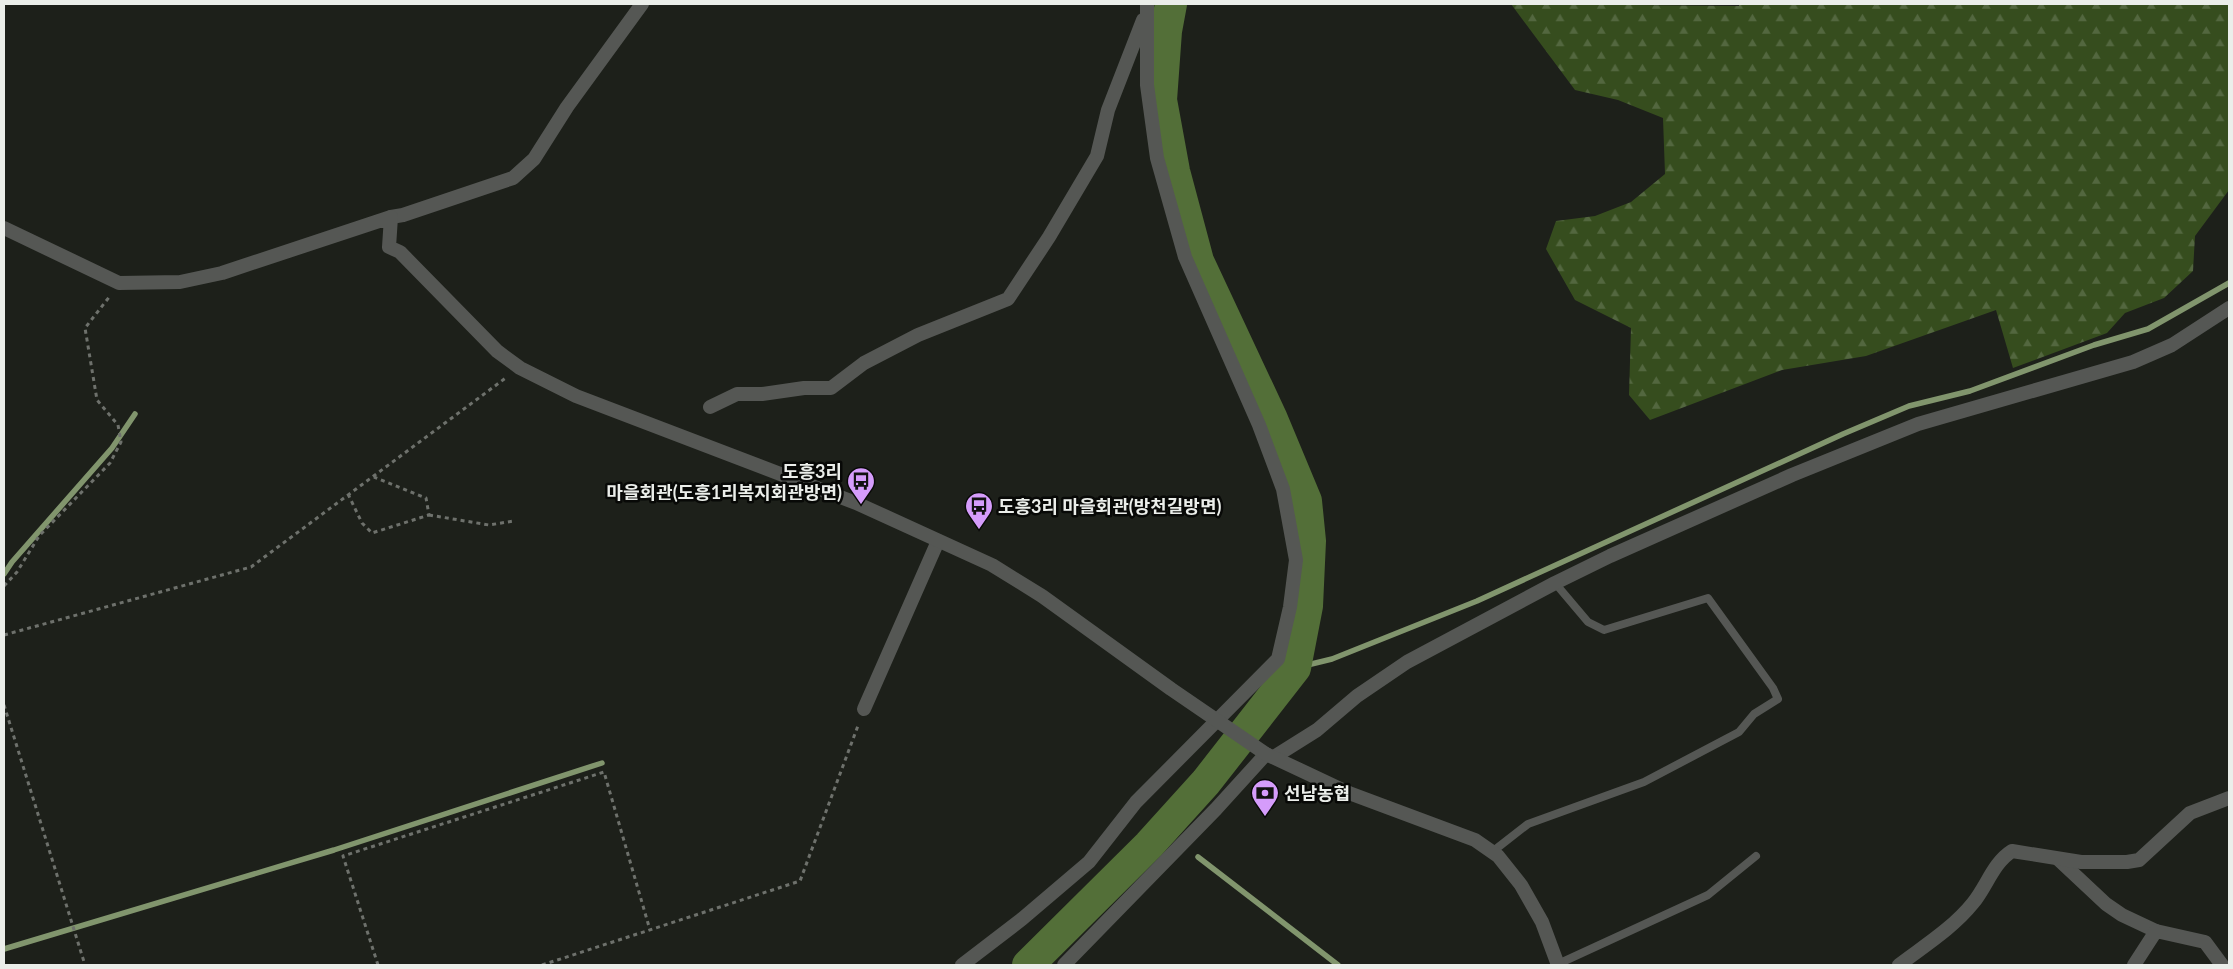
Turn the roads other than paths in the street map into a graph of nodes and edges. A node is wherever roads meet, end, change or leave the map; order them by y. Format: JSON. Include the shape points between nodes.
{"nodes":[{"id":1,"x":642,"y":4,"type":"edge"},
{"id":2,"x":1147,"y":7,"type":"edge"},
{"id":3,"x":391,"y":217,"type":"junction"},
{"id":4,"x":4,"y":228,"type":"edge"},
{"id":5,"x":2229,"y":308,"type":"edge"},
{"id":6,"x":710,"y":407,"type":"dead end"},
{"id":7,"x":938,"y":542,"type":"junction"},
{"id":8,"x":1556,"y":583,"type":"junction"},
{"id":9,"x":864,"y":709,"type":"road end"},
{"id":10,"x":1221,"y":725,"type":"junction"},
{"id":11,"x":1265,"y":753,"type":"junction"},
{"id":12,"x":2229,"y":798,"type":"edge"},
{"id":13,"x":1492,"y":852,"type":"junction"},
{"id":14,"x":1756,"y":856,"type":"dead end"},
{"id":15,"x":2057,"y":858,"type":"junction"},
{"id":16,"x":2156,"y":931,"type":"junction"},
{"id":17,"x":962,"y":965,"type":"edge"},
{"id":18,"x":1064,"y":965,"type":"edge"},
{"id":19,"x":1558,"y":965,"type":"edge"},
{"id":20,"x":1899,"y":965,"type":"edge"},
{"id":21,"x":2134,"y":965,"type":"edge"},
{"id":22,"x":2222,"y":965,"type":"edge"}],
"edges":[{"from":1,"to":3,"type":"street","via":[[567,107],[534,159],[512,178]]},
{"from":2,"to":6,"type":"street","via":[[1108,110],[1097,156],[1008,299],[918,335],[864,363],[831,388],[737,394]]},
{"from":2,"to":10,"type":"street","via":[[1147,85],[1157,158],[1166,194],[1185,256],[1259,425],[1283,489],[1296,560],[1290,607],[1278,658]]},
{"from":3,"to":4,"type":"street","via":[[222,274],[180,282],[119,283]]},
{"from":3,"to":7,"type":"street","via":[[389,247],[400,252],[497,351],[520,368],[576,396],[856,503]]},
{"from":5,"to":8,"type":"street","via":[[2172,345],[2134,362],[1918,424],[1698,516]]},
{"from":7,"to":9,"type":"street"},
{"from":7,"to":10,"type":"street","via":[[992,565],[1042,596]]},
{"from":8,"to":11,"type":"street","via":[[1407,662],[1357,696],[1317,730]]},
{"from":8,"to":13,"type":"lane","via":[[1588,622],[1604,630],[1708,598],[1778,699],[1754,714],[1738,732],[1644,782],[1528,824]]},
{"from":10,"to":11,"type":"street"},
{"from":10,"to":17,"type":"street","via":[[1136,802],[1089,862]]},
{"from":11,"to":13,"type":"street","via":[[1316,779],[1475,840]]},
{"from":11,"to":18,"type":"street","via":[[1216,809]]},
{"from":12,"to":15,"type":"street","via":[[2190,813],[2139,860],[2081,862]]},
{"from":13,"to":19,"type":"street","via":[[1521,885],[1542,922]]},
{"from":14,"to":19,"type":"lane","via":[[1708,895]]},
{"from":15,"to":16,"type":"street","via":[[2106,904]]},
{"from":15,"to":20,"type":"street","via":[[2012,851],[2002,857],[1974,902],[1957,920]]},
{"from":16,"to":21,"type":"street"},
{"from":16,"to":22,"type":"street","via":[[2205,942]]}]}
